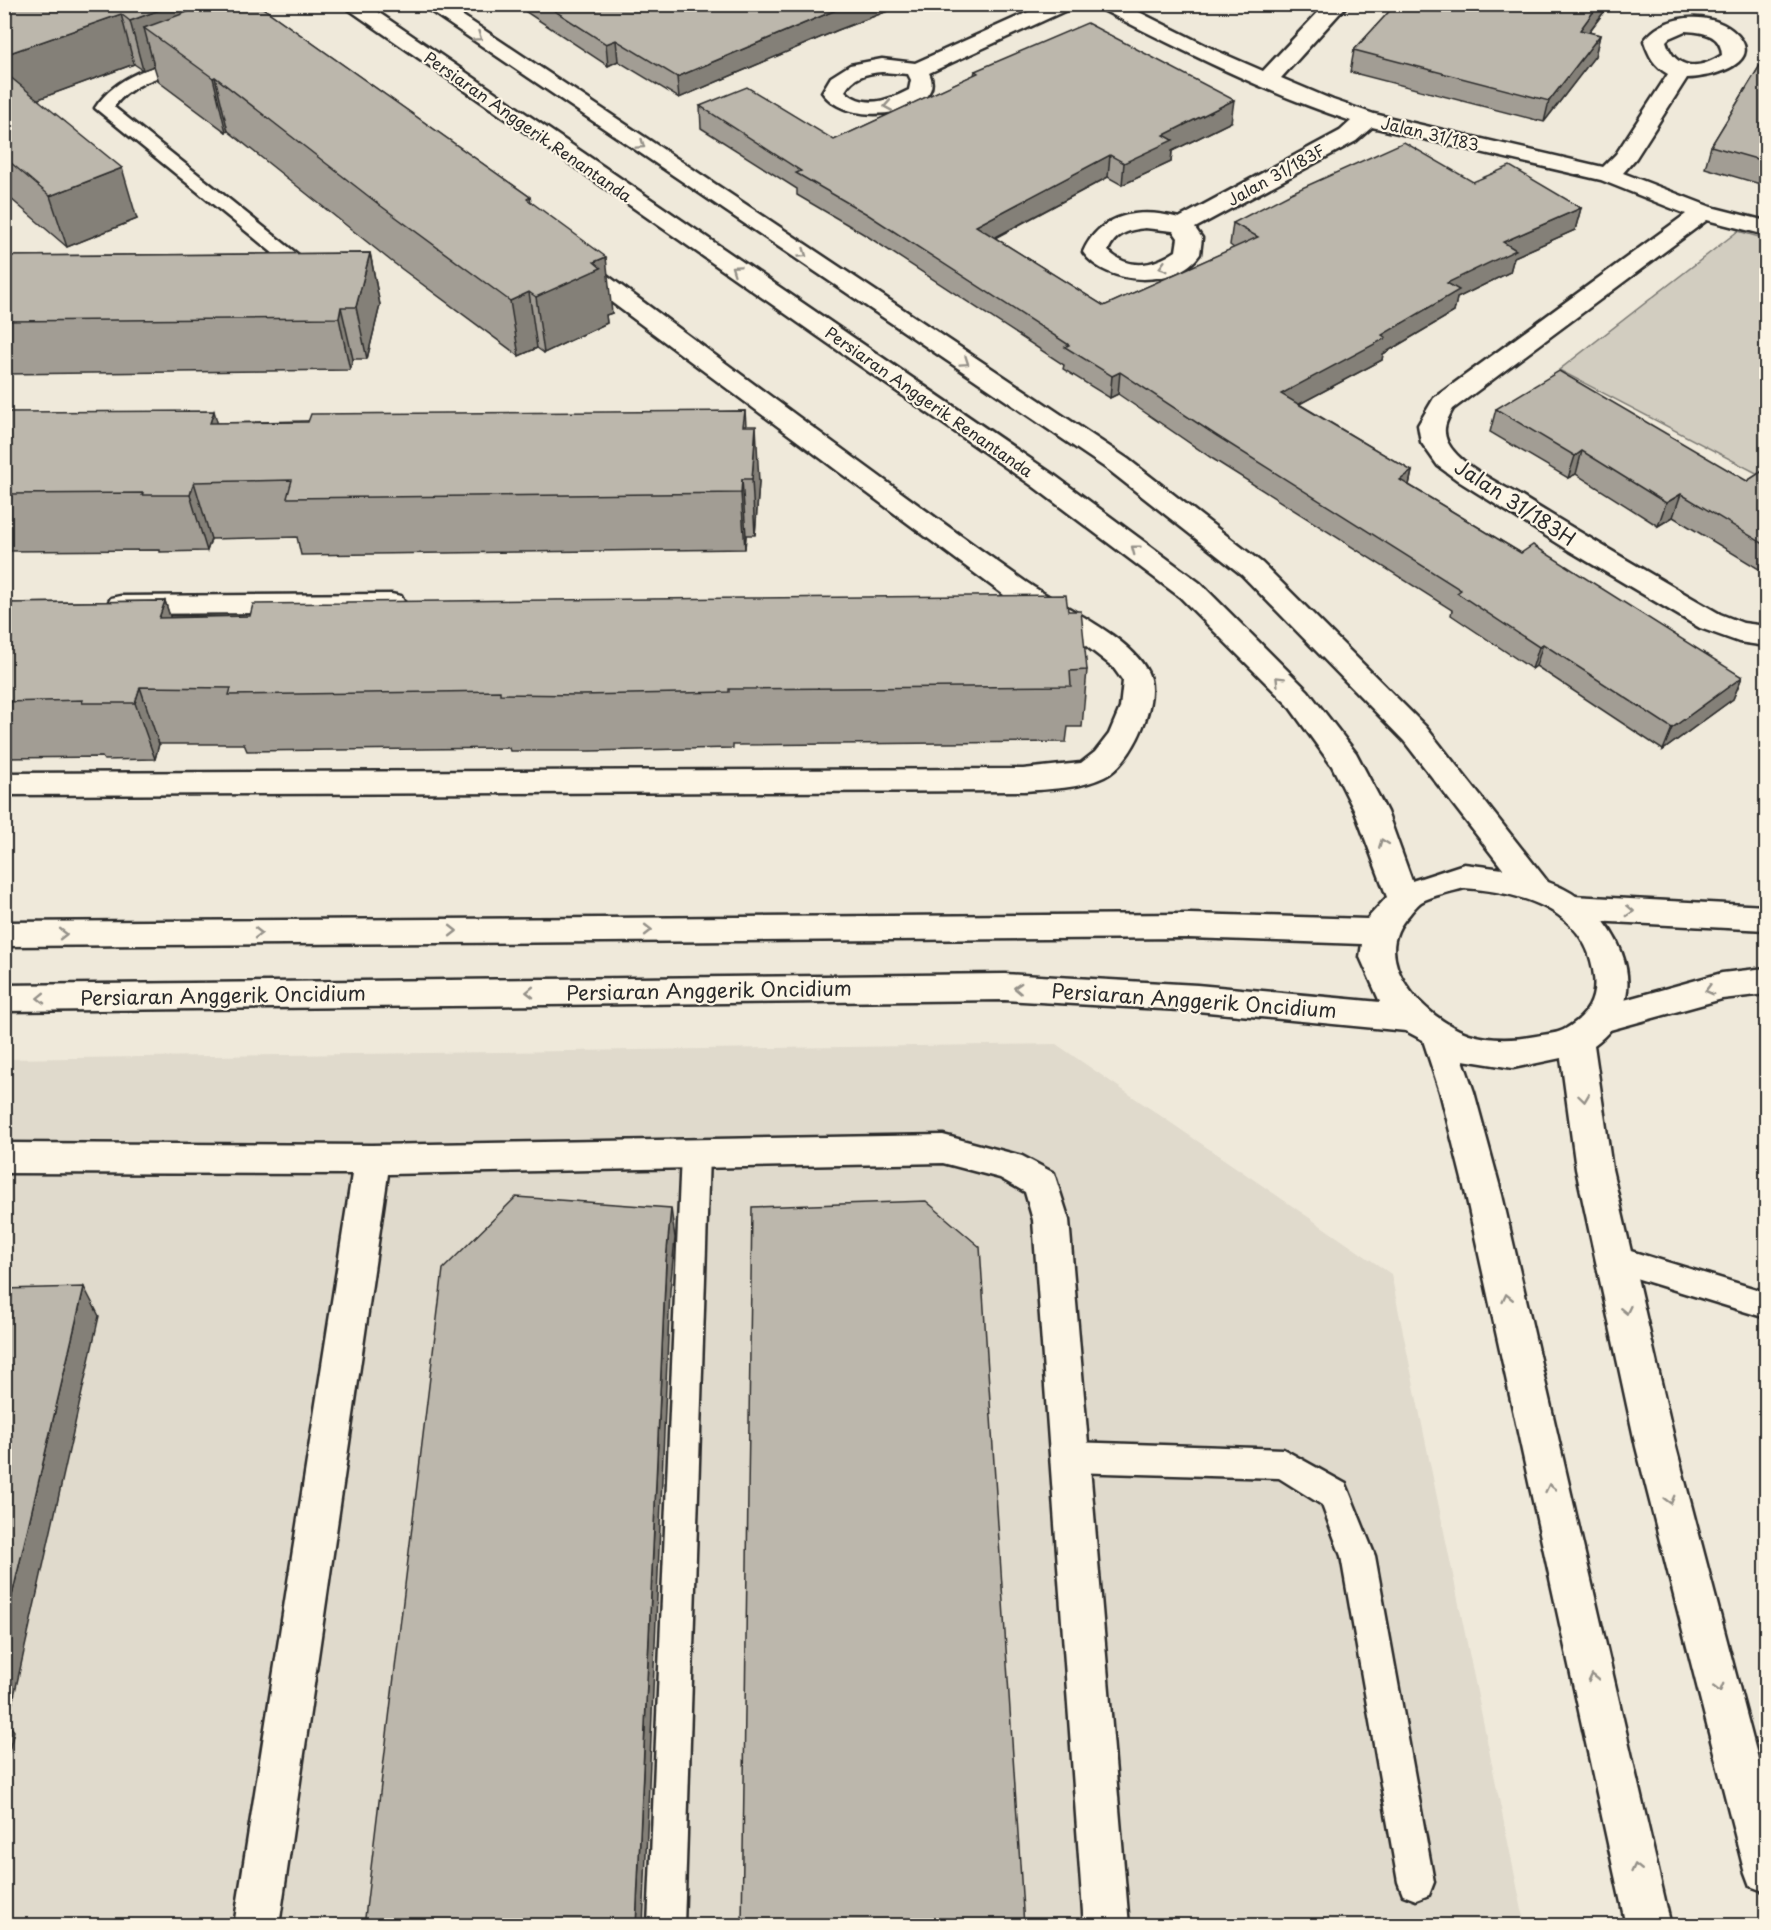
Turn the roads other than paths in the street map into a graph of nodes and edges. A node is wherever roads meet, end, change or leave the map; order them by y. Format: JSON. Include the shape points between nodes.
{"nodes":[{"id":1,"x":351,"y":4,"type":"edge"},
{"id":2,"x":430,"y":4,"type":"edge"},
{"id":3,"x":1064,"y":4,"type":"edge"},
{"id":4,"x":1106,"y":4,"type":"edge"},
{"id":5,"x":1338,"y":4,"type":"edge"},
{"id":6,"x":210,"y":54,"type":"edge"},
{"id":7,"x":917,"y":70,"type":"dead end"},
{"id":8,"x":1680,"y":72,"type":"dead end"},
{"id":9,"x":1267,"y":80,"type":"junction"},
{"id":10,"x":1367,"y":119,"type":"junction"},
{"id":11,"x":1608,"y":175,"type":"junction"},
{"id":12,"x":1703,"y":212,"type":"junction"},
{"id":13,"x":1182,"y":226,"type":"dead end"},
{"id":14,"x":1767,"y":228,"type":"edge"},
{"id":15,"x":559,"y":251,"type":"edge"},
{"id":16,"x":321,"y":283,"type":"edge"},
{"id":17,"x":751,"y":420,"type":"dead end"},
{"id":18,"x":787,"y":420,"type":"junction"},
{"id":19,"x":1029,"y":598,"type":"junction"},
{"id":20,"x":981,"y":599,"type":"edge"},
{"id":21,"x":421,"y":602,"type":"edge"},
{"id":22,"x":100,"y":605,"type":"edge"},
{"id":23,"x":1767,"y":636,"type":"edge"},
{"id":24,"x":4,"y":784,"type":"edge"},
{"id":25,"x":1536,"y":888,"type":"junction"},
{"id":26,"x":1403,"y":898,"type":"junction"},
{"id":27,"x":1572,"y":908,"type":"junction"},
{"id":28,"x":1767,"y":918,"type":"edge"},
{"id":29,"x":1379,"y":932,"type":"junction"},
{"id":30,"x":4,"y":934,"type":"edge"},
{"id":31,"x":1767,"y":981,"type":"edge"},
{"id":32,"x":4,"y":998,"type":"edge"},
{"id":33,"x":1425,"y":1027,"type":"junction"},
{"id":34,"x":1588,"y":1030,"type":"junction"},
{"id":35,"x":695,"y":1154,"type":"junction"},
{"id":36,"x":4,"y":1158,"type":"edge"},
{"id":37,"x":372,"y":1160,"type":"junction"},
{"id":38,"x":1614,"y":1259,"type":"junction"},
{"id":39,"x":1767,"y":1305,"type":"edge"},
{"id":40,"x":1070,"y":1457,"type":"junction"},
{"id":41,"x":1767,"y":1870,"type":"edge"},
{"id":42,"x":1416,"y":1882,"type":"dead end"},
{"id":43,"x":256,"y":1926,"type":"edge"},
{"id":44,"x":666,"y":1926,"type":"edge"},
{"id":45,"x":1107,"y":1926,"type":"edge"},
{"id":46,"x":1649,"y":1926,"type":"edge"}],
"edges":[{"from":26,"to":1,"type":"main road","name":"Persiaran Anggerik Renantanda","one_way":true,"via":[[1371,812],[1345,761],[1298,698],[1190,590],[1044,481]]},
{"from":2,"to":25,"type":"main road","one_way":true,"via":[[1119,465],[1252,569],[1416,734]]},
{"from":3,"to":7,"type":"main road"},
{"from":4,"to":9,"type":"main road","name":"Jalan 31/183","via":[[1209,56]]},
{"from":5,"to":9,"type":"main road"},
{"from":6,"to":16,"type":"lane","via":[[125,86],[109,97],[104,108]]},
{"from":8,"to":11,"type":"main road","via":[[1624,159]]},
{"from":9,"to":10,"type":"main road","name":"Jalan 31/183"},
{"from":10,"to":11,"type":"main road","name":"Jalan 31/183"},
{"from":10,"to":13,"type":"main road","name":"Jalan 31/183F","via":[[1348,136]]},
{"from":11,"to":12,"type":"main road","name":"Jalan 31/183"},
{"from":12,"to":14,"type":"main road","name":"Jalan 31/183"},
{"from":12,"to":23,"type":"main road","name":"Jalan 31/183H","via":[[1443,404],[1431,425],[1434,442],[1447,460],[1469,476],[1710,621],[1739,632]]},
{"from":15,"to":18,"type":"main road"},
{"from":17,"to":18,"type":"main road"},
{"from":18,"to":19,"type":"main road"},
{"from":19,"to":20,"type":"main road"},
{"from":19,"to":24,"type":"main road","via":[[1109,649],[1134,672],[1138,695],[1131,720],[1118,745],[1098,768],[1064,777],[1023,780]]},
{"from":21,"to":22,"type":"main road"},
{"from":25,"to":26,"type":"main road","via":[[1464,876],[1420,887]]},
{"from":25,"to":27,"type":"main road"},
{"from":26,"to":29,"type":"main road","via":[[1384,919]]},
{"from":27,"to":28,"type":"main road","one_way":true},
{"from":27,"to":34,"type":"main road","via":[[1597,934],[1611,963],[1612,993]]},
{"from":30,"to":29,"type":"main road","one_way":true,"via":[[1189,926]]},
{"from":29,"to":33,"type":"main road","via":[[1376,953],[1381,976],[1393,998]]},
{"from":31,"to":34,"type":"main road","one_way":true,"via":[[1722,986]]},
{"from":33,"to":32,"type":"main road","name":"Persiaran Anggerik Oncidium","one_way":true,"via":[[1197,998],[1005,987]]},
{"from":33,"to":34,"type":"main road","via":[[1466,1047],[1525,1055],[1552,1049]]},
{"from":46,"to":33,"type":"main road","one_way":true,"via":[[1484,1195],[1457,1092]]},
{"from":34,"to":38,"type":"main road","one_way":true,"via":[[1594,1169]]},
{"from":35,"to":37,"type":"main road"},
{"from":35,"to":40,"type":"main road","via":[[943,1149],[1009,1166],[1041,1183],[1051,1220]]},
{"from":35,"to":44,"type":"lane"},
{"from":36,"to":37,"type":"main road"},
{"from":37,"to":43,"type":"main road"},
{"from":38,"to":39,"type":"lane"},
{"from":38,"to":41,"type":"main road","one_way":true,"via":[[1656,1448]]},
{"from":40,"to":42,"type":"lane","via":[[1283,1464],[1335,1495],[1358,1556]]},
{"from":40,"to":45,"type":"main road"}]}
